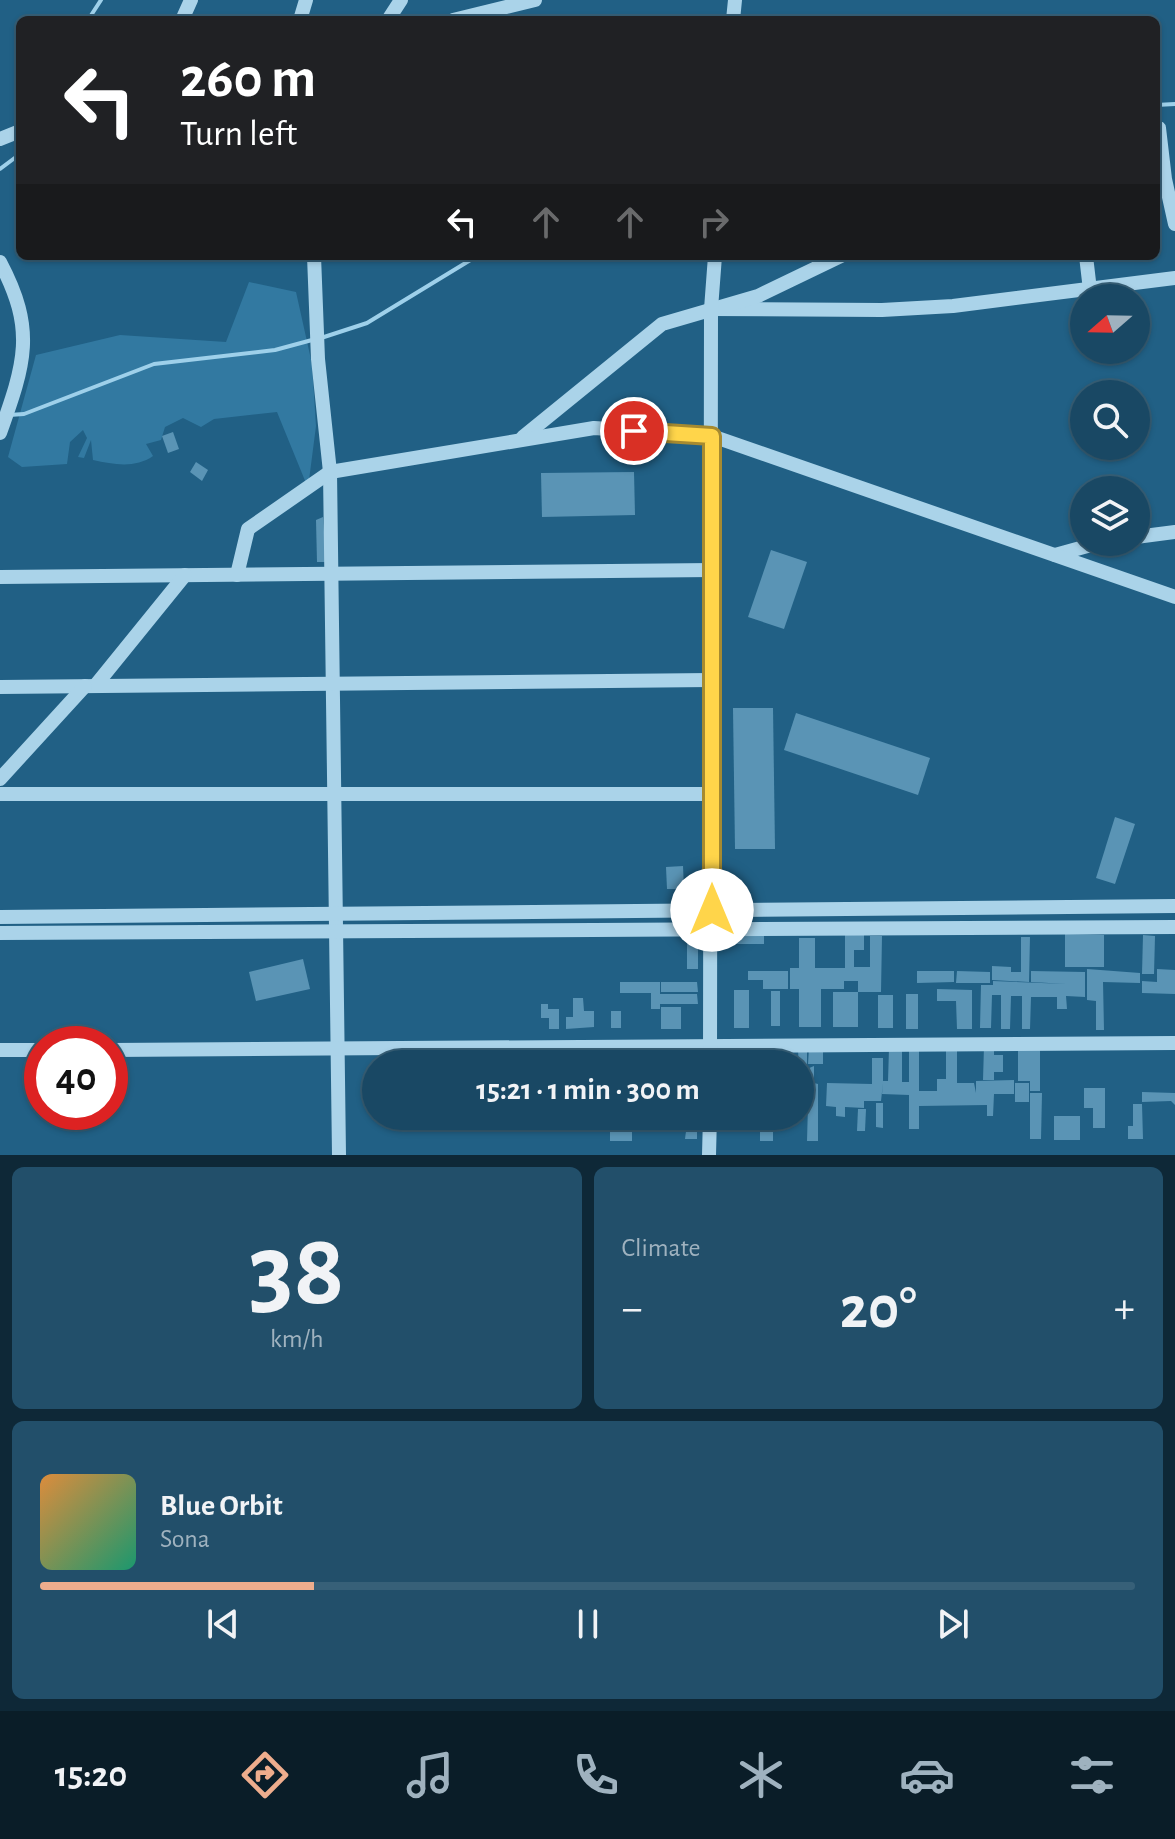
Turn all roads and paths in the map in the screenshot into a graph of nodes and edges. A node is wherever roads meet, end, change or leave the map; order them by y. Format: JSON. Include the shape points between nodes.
{"nodes":[{"id":1,"x":535,"y":0,"type":"edge"},
{"id":2,"x":469,"y":16,"type":"edge"},
{"id":3,"x":1160,"y":143,"type":"edge"},
{"id":4,"x":1165,"y":179,"type":"edge"},
{"id":5,"x":1175,"y":224,"type":"edge"},
{"id":6,"x":314,"y":260,"type":"edge"},
{"id":7,"x":715,"y":260,"type":"edge"},
{"id":8,"x":833,"y":260,"type":"edge"},
{"id":9,"x":1086,"y":260,"type":"edge"},
{"id":10,"x":0,"y":262,"type":"edge"},
{"id":11,"x":1175,"y":278,"type":"edge"},
{"id":12,"x":1089,"y":284,"type":"edge"},
{"id":13,"x":1132,"y":284,"type":"edge"},
{"id":14,"x":1070,"y":292,"type":"edge"},
{"id":15,"x":711,"y":309,"type":"junction"},
{"id":16,"x":0,"y":433,"type":"edge"},
{"id":17,"x":712,"y":436,"type":"junction"},
{"id":18,"x":520,"y":440,"type":"junction"},
{"id":19,"x":330,"y":472,"type":"junction"},
{"id":20,"x":1175,"y":532,"type":"edge"},
{"id":21,"x":1150,"y":535,"type":"edge"},
{"id":22,"x":1070,"y":551,"type":"edge"},
{"id":23,"x":1055,"y":555,"type":"junction"},
{"id":24,"x":713,"y":570,"type":"junction"},
{"id":25,"x":333,"y":574,"type":"junction"},
{"id":26,"x":185,"y":575,"type":"junction"},
{"id":27,"x":237,"y":575,"type":"junction"},
{"id":28,"x":0,"y":577,"type":"edge"},
{"id":29,"x":1175,"y":597,"type":"edge"},
{"id":30,"x":711,"y":680,"type":"junction"},
{"id":31,"x":334,"y":684,"type":"junction"},
{"id":32,"x":90,"y":686,"type":"junction"},
{"id":33,"x":0,"y":687,"type":"edge"},
{"id":34,"x":0,"y":779,"type":"edge"},
{"id":35,"x":0,"y":794,"type":"edge"},
{"id":36,"x":711,"y":794,"type":"junction"},
{"id":37,"x":335,"y":795,"type":"junction"},
{"id":38,"x":1175,"y":906,"type":"edge"},
{"id":39,"x":995,"y":908,"type":"junction"},
{"id":40,"x":712,"y":910,"type":"junction"},
{"id":41,"x":155,"y":915,"type":"junction"},
{"id":42,"x":0,"y":917,"type":"edge"},
{"id":43,"x":336,"y":921,"type":"junction"},
{"id":44,"x":1175,"y":927,"type":"edge"},
{"id":45,"x":710,"y":928,"type":"junction"},
{"id":46,"x":993,"y":928,"type":"junction"},
{"id":47,"x":156,"y":931,"type":"junction"},
{"id":48,"x":0,"y":933,"type":"edge"},
{"id":49,"x":1175,"y":1043,"type":"edge"},
{"id":50,"x":710,"y":1044,"type":"junction"},
{"id":51,"x":338,"y":1049,"type":"junction"},
{"id":52,"x":0,"y":1050,"type":"edge"},
{"id":53,"x":24,"y":1050,"type":"edge"},
{"id":54,"x":128,"y":1050,"type":"edge"},
{"id":55,"x":710,"y":1050,"type":"edge"},
{"id":56,"x":710,"y":1130,"type":"edge"},
{"id":57,"x":339,"y":1155,"type":"edge"},
{"id":58,"x":709,"y":1155,"type":"edge"}],
"edges":[{"from":1,"to":2,"type":"street"},
{"from":3,"to":4,"type":"street"},
{"from":4,"to":5,"type":"street"},
{"from":6,"to":19,"type":"street"},
{"from":7,"to":15,"type":"street"},
{"from":8,"to":15,"type":"street","via":[[758,296]]},
{"from":9,"to":12,"type":"street"},
{"from":10,"to":16,"type":"street","via":[[25,327],[23,355]]},
{"from":11,"to":13,"type":"street"},
{"from":14,"to":15,"type":"street","via":[[882,310]]},
{"from":15,"to":17,"type":"street"},
{"from":15,"to":18,"type":"street","via":[[662,324]]},
{"from":17,"to":18,"type":"street","via":[[594,428]]},
{"from":17,"to":23,"type":"street"},
{"from":17,"to":24,"type":"street"},
{"from":18,"to":19,"type":"street"},
{"from":19,"to":25,"type":"street"},
{"from":19,"to":27,"type":"street","via":[[248,529]]},
{"from":20,"to":21,"type":"street"},
{"from":22,"to":23,"type":"street"},
{"from":23,"to":29,"type":"street"},
{"from":24,"to":25,"type":"street"},
{"from":24,"to":30,"type":"street"},
{"from":25,"to":27,"type":"street"},
{"from":25,"to":31,"type":"street"},
{"from":26,"to":27,"type":"street"},
{"from":26,"to":28,"type":"street"},
{"from":26,"to":32,"type":"street"},
{"from":30,"to":31,"type":"street"},
{"from":30,"to":36,"type":"street"},
{"from":31,"to":32,"type":"street"},
{"from":31,"to":37,"type":"street"},
{"from":32,"to":33,"type":"street"},
{"from":32,"to":34,"type":"street"},
{"from":35,"to":37,"type":"street"},
{"from":36,"to":37,"type":"street"},
{"from":36,"to":40,"type":"street"},
{"from":37,"to":43,"type":"street"},
{"from":38,"to":39,"type":"street"},
{"from":39,"to":40,"type":"street"},
{"from":39,"to":46,"type":"street"},
{"from":40,"to":43,"type":"street"},
{"from":40,"to":45,"type":"street"},
{"from":41,"to":42,"type":"street"},
{"from":41,"to":43,"type":"street"},
{"from":41,"to":47,"type":"street"},
{"from":43,"to":45,"type":"street"},
{"from":43,"to":47,"type":"street"},
{"from":43,"to":51,"type":"street"},
{"from":44,"to":46,"type":"street"},
{"from":45,"to":46,"type":"street"},
{"from":45,"to":50,"type":"street"},
{"from":47,"to":48,"type":"street"},
{"from":49,"to":50,"type":"street"},
{"from":50,"to":51,"type":"street"},
{"from":50,"to":55,"type":"street"},
{"from":51,"to":54,"type":"street"},
{"from":51,"to":57,"type":"street"},
{"from":52,"to":53,"type":"street"},
{"from":56,"to":58,"type":"street"}]}
